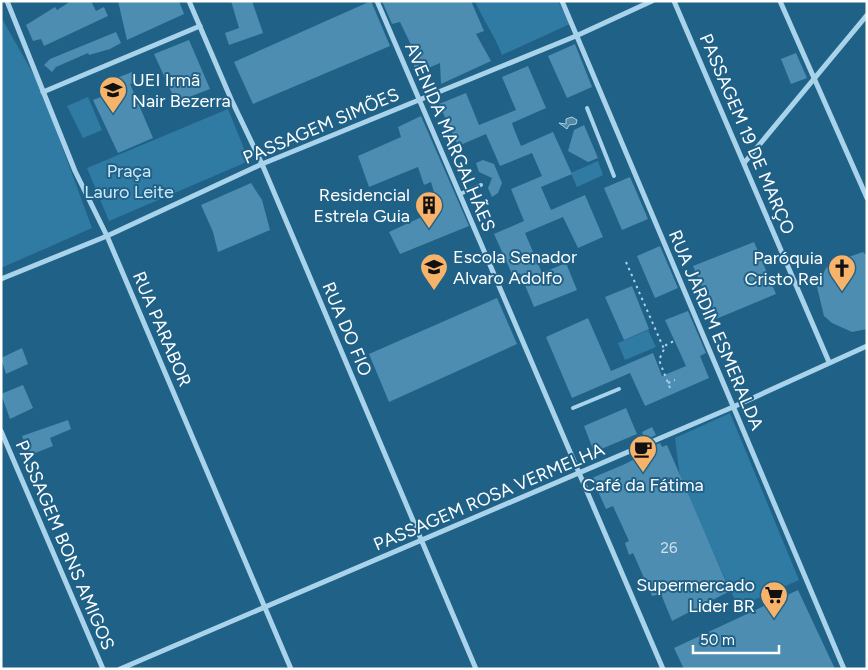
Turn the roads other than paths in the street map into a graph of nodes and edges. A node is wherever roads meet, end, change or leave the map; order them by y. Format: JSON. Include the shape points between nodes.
{"nodes":[{"id":1,"x":7,"y":1,"type":"edge"},
{"id":2,"x":189,"y":1,"type":"edge"},
{"id":3,"x":377,"y":1,"type":"edge"},
{"id":4,"x":562,"y":1,"type":"edge"},
{"id":5,"x":652,"y":1,"type":"edge"},
{"id":6,"x":674,"y":1,"type":"edge"},
{"id":7,"x":780,"y":1,"type":"edge"},
{"id":8,"x":867,"y":15,"type":"edge"},
{"id":9,"x":200,"y":26,"type":"junction"},
{"id":10,"x":576,"y":36,"type":"junction"},
{"id":11,"x":813,"y":78,"type":"junction"},
{"id":12,"x":43,"y":92,"type":"junction"},
{"id":13,"x":420,"y":100,"type":"junction"},
{"id":14,"x":587,"y":108,"type":"dead end"},
{"id":15,"x":745,"y":162,"type":"junction"},
{"id":16,"x":262,"y":164,"type":"junction"},
{"id":17,"x":614,"y":176,"type":"dead end"},
{"id":18,"x":481,"y":185,"type":"dead end"},
{"id":19,"x":460,"y":194,"type":"junction"},
{"id":20,"x":867,"y":198,"type":"edge"},
{"id":21,"x":107,"y":236,"type":"junction"},
{"id":22,"x":1,"y":279,"type":"edge"},
{"id":23,"x":867,"y":346,"type":"edge"},
{"id":24,"x":829,"y":362,"type":"junction"},
{"id":25,"x":619,"y":389,"type":"dead end"},
{"id":26,"x":733,"y":407,"type":"junction"},
{"id":27,"x":573,"y":408,"type":"dead end"},
{"id":28,"x":1,"y":431,"type":"edge"},
{"id":29,"x":579,"y":472,"type":"junction"},
{"id":30,"x":423,"y":540,"type":"junction"},
{"id":31,"x":266,"y":608,"type":"junction"},
{"id":32,"x":103,"y":669,"type":"edge"},
{"id":33,"x":120,"y":669,"type":"edge"},
{"id":34,"x":291,"y":669,"type":"edge"},
{"id":35,"x":476,"y":669,"type":"edge"},
{"id":36,"x":664,"y":669,"type":"edge"},
{"id":37,"x":844,"y":669,"type":"edge"}],
"edges":[{"from":1,"to":12,"type":"street","name":"RUA PARABOR"},
{"from":2,"to":9,"type":"street","name":"RUA DO FIO"},
{"from":3,"to":13,"type":"street","name":"AVENIDA MARGALHÃES"},
{"from":4,"to":10,"type":"street","name":"RUA JARDIM ESMERALDA"},
{"from":5,"to":10,"type":"street","name":"PASSAGEM SIMÕES"},
{"from":6,"to":15,"type":"street","name":"PASSAGEM 19 DE MARÇO"},
{"from":7,"to":11,"type":"street"},
{"from":8,"to":11,"type":"street"},
{"from":9,"to":12,"type":"street"},
{"from":9,"to":16,"type":"street","name":"RUA DO FIO"},
{"from":10,"to":13,"type":"street","name":"PASSAGEM SIMÕES"},
{"from":10,"to":26,"type":"street","name":"RUA JARDIM ESMERALDA"},
{"from":11,"to":15,"type":"street"},
{"from":11,"to":20,"type":"street"},
{"from":12,"to":21,"type":"street","name":"RUA PARABOR","via":[[75,171]]},
{"from":13,"to":16,"type":"street","name":"PASSAGEM SIMÕES"},
{"from":13,"to":19,"type":"street","name":"AVENIDA MARGALHÃES"},
{"from":14,"to":17,"type":"lane"},
{"from":15,"to":24,"type":"street","name":"PASSAGEM 19 DE MARÇO"},
{"from":16,"to":21,"type":"street","name":"PASSAGEM SIMÕES"},
{"from":16,"to":30,"type":"street","name":"RUA DO FIO"},
{"from":18,"to":19,"type":"lane"},
{"from":19,"to":29,"type":"street","name":"AVENIDA MARGALHÃES"},
{"from":21,"to":22,"type":"street","name":"PASSAGEM SIMÕES"},
{"from":21,"to":31,"type":"street","name":"RUA PARABOR"},
{"from":23,"to":24,"type":"street","name":"PASSAGEM ROSA VERMELHA"},
{"from":24,"to":26,"type":"street","name":"PASSAGEM ROSA VERMELHA"},
{"from":25,"to":27,"type":"lane"},
{"from":26,"to":29,"type":"street","name":"PASSAGEM ROSA VERMELHA"},
{"from":26,"to":37,"type":"street","name":"RUA JARDIM ESMERALDA"},
{"from":28,"to":32,"type":"street","name":"PASSAGEM BONS AMIGOS"},
{"from":29,"to":30,"type":"street","name":"PASSAGEM ROSA VERMELHA"},
{"from":29,"to":36,"type":"street","name":"AVENIDA MARGALHÃES"},
{"from":30,"to":31,"type":"street","name":"PASSAGEM ROSA VERMELHA"},
{"from":30,"to":35,"type":"street","name":"RUA DO FIO"},
{"from":31,"to":33,"type":"street","name":"PASSAGEM ROSA VERMELHA"},
{"from":31,"to":34,"type":"street","name":"RUA PARABOR"}]}
